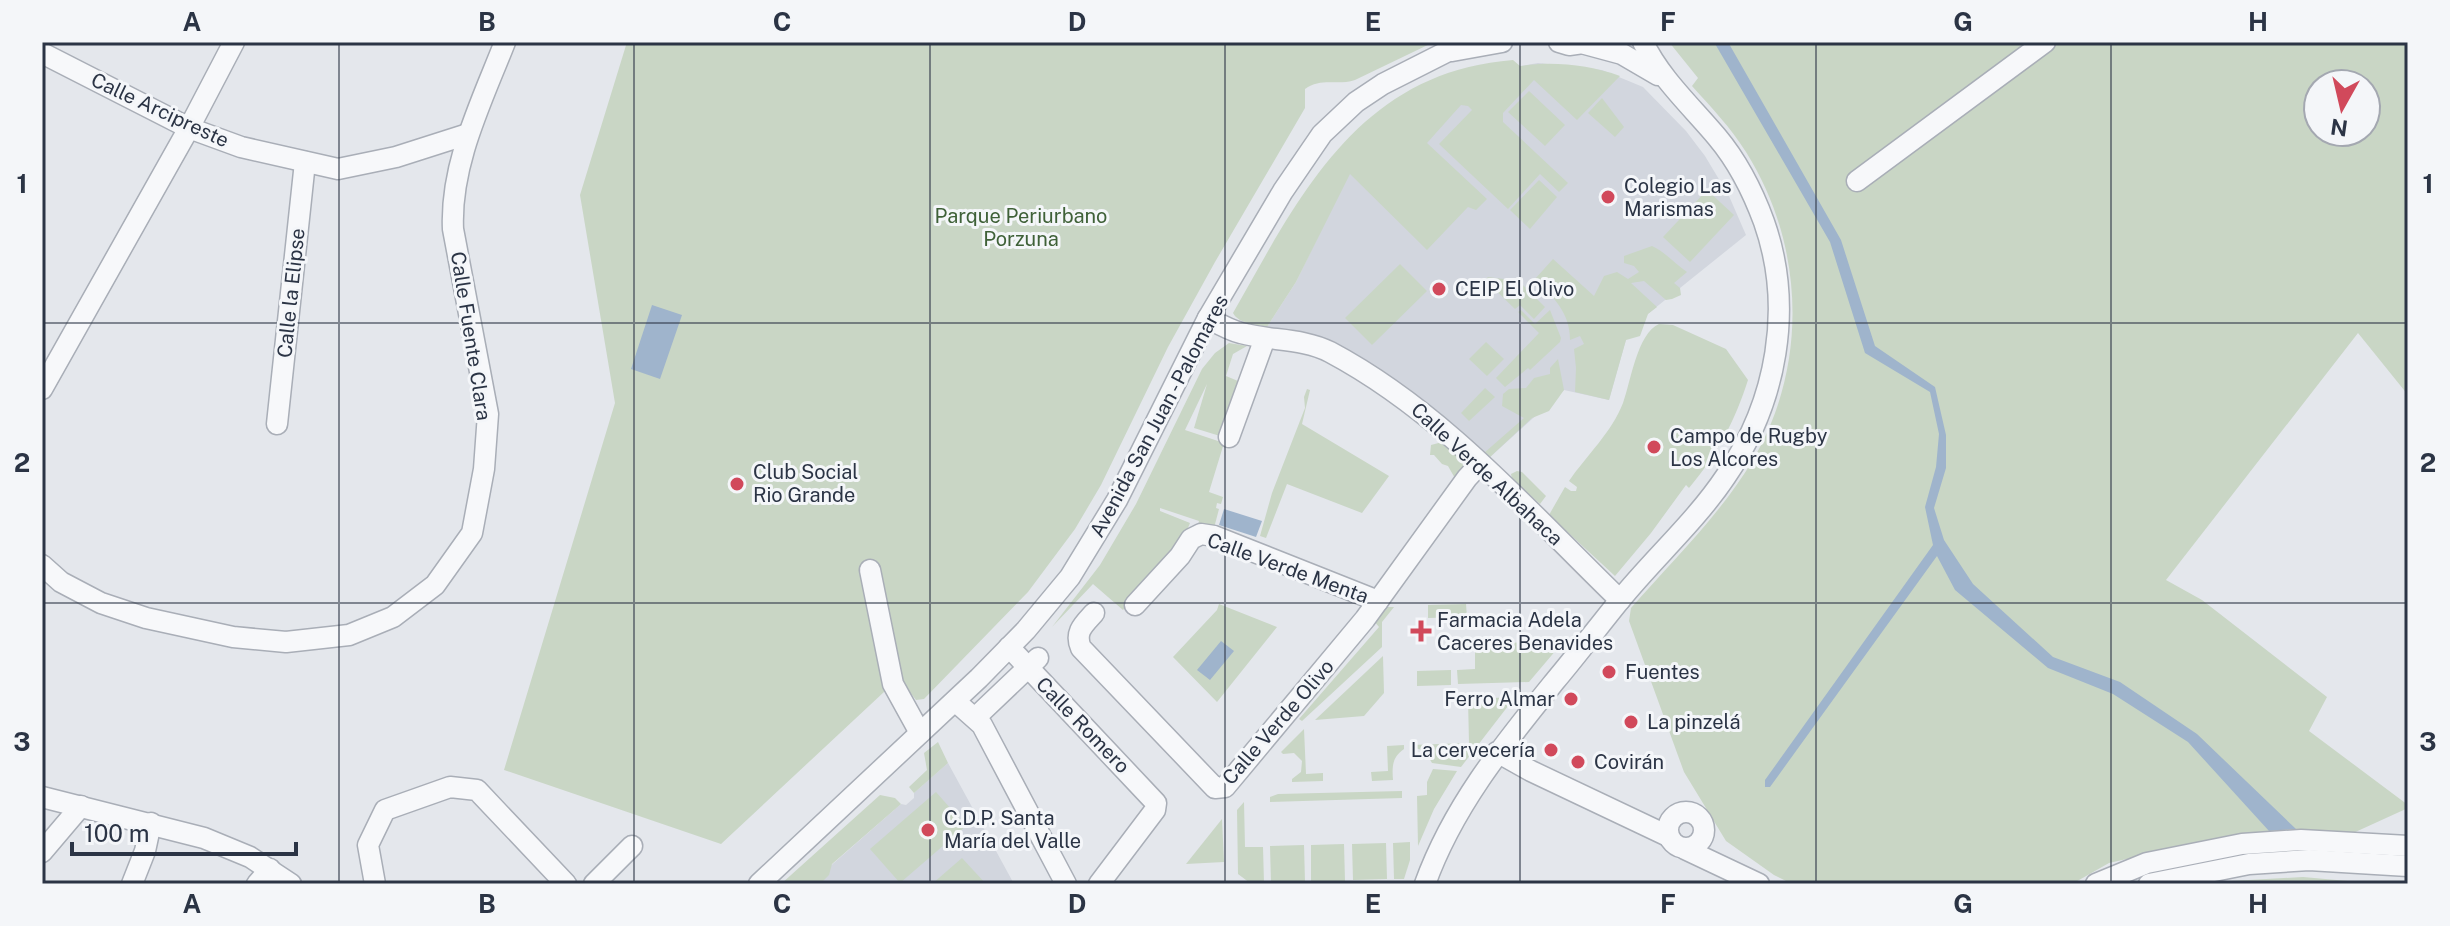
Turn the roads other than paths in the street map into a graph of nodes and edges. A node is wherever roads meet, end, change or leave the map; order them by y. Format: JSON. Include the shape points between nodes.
{"nodes":[{"id":1,"x":234,"y":42,"type":"edge"},
{"id":2,"x":505,"y":42,"type":"edge"},
{"id":3,"x":1502,"y":42,"type":"edge"},
{"id":4,"x":1559,"y":42,"type":"edge"},
{"id":5,"x":1643,"y":42,"type":"edge"},
{"id":6,"x":2045,"y":42,"type":"edge"},
{"id":7,"x":1588,"y":43,"type":"edge"},
{"id":8,"x":1457,"y":47,"type":"edge"},
{"id":9,"x":42,"y":53,"type":"edge"},
{"id":10,"x":1676,"y":90,"type":"junction"},
{"id":11,"x":189,"y":128,"type":"junction"},
{"id":12,"x":468,"y":134,"type":"junction"},
{"id":13,"x":305,"y":162,"type":"junction"},
{"id":14,"x":1857,"y":181,"type":"dead end"},
{"id":15,"x":1208,"y":318,"type":"junction"},
{"id":16,"x":1265,"y":338,"type":"junction"},
{"id":17,"x":42,"y":389,"type":"edge"},
{"id":18,"x":277,"y":424,"type":"dead end"},
{"id":19,"x":1229,"y":437,"type":"dead end"},
{"id":20,"x":1480,"y":464,"type":"junction"},
{"id":21,"x":1266,"y":548,"type":"dead end"},
{"id":22,"x":42,"y":565,"type":"edge"},
{"id":23,"x":870,"y":570,"type":"dead end"},
{"id":24,"x":1381,"y":597,"type":"junction"},
{"id":25,"x":1620,"y":600,"type":"junction"},
{"id":26,"x":1135,"y":605,"type":"dead end"},
{"id":27,"x":1094,"y":613,"type":"dead end"},
{"id":28,"x":1009,"y":647,"type":"junction"},
{"id":29,"x":1033,"y":662,"type":"junction"},
{"id":30,"x":955,"y":701,"type":"junction"},
{"id":31,"x":976,"y":717,"type":"junction"},
{"id":32,"x":920,"y":733,"type":"junction"},
{"id":33,"x":1497,"y":752,"type":"junction"},
{"id":34,"x":42,"y":797,"type":"edge"},
{"id":35,"x":81,"y":806,"type":"junction"},
{"id":36,"x":151,"y":823,"type":"junction"},
{"id":37,"x":1704,"y":830,"type":"junction"},
{"id":38,"x":1668,"y":836,"type":"junction"},
{"id":39,"x":632,"y":846,"type":"dead end"},
{"id":40,"x":2408,"y":846,"type":"edge"},
{"id":41,"x":1685,"y":849,"type":"junction"},
{"id":42,"x":42,"y":852,"type":"edge"},
{"id":43,"x":2408,"y":866,"type":"edge"},
{"id":44,"x":263,"y":876,"type":"edge"},
{"id":45,"x":1749,"y":880,"type":"edge"},
{"id":46,"x":132,"y":884,"type":"edge"},
{"id":47,"x":291,"y":884,"type":"edge"},
{"id":48,"x":375,"y":884,"type":"edge"},
{"id":49,"x":566,"y":884,"type":"edge"},
{"id":50,"x":594,"y":884,"type":"edge"},
{"id":51,"x":759,"y":884,"type":"edge"},
{"id":52,"x":1066,"y":884,"type":"edge"},
{"id":53,"x":1099,"y":884,"type":"edge"},
{"id":54,"x":1425,"y":884,"type":"edge"},
{"id":55,"x":2096,"y":884,"type":"edge"},
{"id":56,"x":2149,"y":884,"type":"edge"}],
"edges":[{"from":1,"to":11,"type":"street"},
{"from":2,"to":12,"type":"street","name":"Calle Fuente Clara"},
{"from":3,"to":8,"type":"street","name":"Avenida San Juan - Palomares"},
{"from":4,"to":7,"type":"street"},
{"from":5,"to":10,"type":"street"},
{"from":6,"to":14,"type":"street"},
{"from":7,"to":10,"type":"street","via":[[1636,60]]},
{"from":8,"to":15,"type":"street","name":"Avenida San Juan - Palomares","via":[[1383,84],[1322,134]]},
{"from":9,"to":11,"type":"street","name":"Calle Arcipreste"},
{"from":10,"to":25,"type":"street","via":[[1735,162],[1761,215],[1778,288],[1778,341],[1768,389],[1738,458]]},
{"from":11,"to":13,"type":"street","name":"Calle Arcipreste"},
{"from":11,"to":17,"type":"street"},
{"from":12,"to":13,"type":"street","name":"Calle Arcipreste","via":[[338,169]]},
{"from":12,"to":22,"type":"street","name":"Calle Fuente Clara","via":[[452,207],[453,229],[488,414],[484,469],[472,533],[435,585],[393,617],[349,635],[286,642],[233,637],[146,618],[101,603],[61,582]]},
{"from":13,"to":18,"type":"street","name":"Calle la Elipse"},
{"from":15,"to":16,"type":"street","name":"Calle Verde Albahaca"},
{"from":15,"to":28,"type":"street","name":"Avenida San Juan - Palomares","via":[[1099,532],[1070,577]]},
{"from":16,"to":19,"type":"street"},
{"from":16,"to":20,"type":"street","name":"Calle Verde Albahaca","via":[[1328,351],[1393,390]]},
{"from":20,"to":24,"type":"street","name":"Calle Verde Olivo"},
{"from":20,"to":25,"type":"street","name":"Calle Verde Albahaca"},
{"from":21,"to":24,"type":"street","name":"Calle Verde Menta"},
{"from":23,"to":32,"type":"street","via":[[893,684]]},
{"from":24,"to":26,"type":"street","name":"Calle Verde Menta","via":[[1201,534]]},
{"from":24,"to":27,"type":"street","name":"Calle Verde Olivo","via":[[1220,789],[1084,652],[1078,636]]},
{"from":25,"to":33,"type":"street"},
{"from":28,"to":29,"type":"street","name":"Calle Romero"},
{"from":28,"to":30,"type":"street","name":"Avenida San Juan - Palomares"},
{"from":29,"to":31,"type":"street"},
{"from":29,"to":53,"type":"street","name":"Calle Romero","via":[[1156,803]]},
{"from":30,"to":31,"type":"street"},
{"from":30,"to":32,"type":"street","name":"Avenida San Juan - Palomares"},
{"from":31,"to":52,"type":"street"},
{"from":32,"to":51,"type":"street","name":"Avenida San Juan - Palomares"},
{"from":33,"to":38,"type":"street"},
{"from":33,"to":54,"type":"street","via":[[1459,810]]},
{"from":34,"to":35,"type":"street"},
{"from":35,"to":36,"type":"street"},
{"from":35,"to":42,"type":"street"},
{"from":36,"to":44,"type":"street","via":[[228,847]]},
{"from":36,"to":46,"type":"street"},
{"from":37,"to":38,"type":"street","via":[[1697,816],[1685,812],[1670,820]]},
{"from":37,"to":41,"type":"street","via":[[1699,844]]},
{"from":37,"to":45,"type":"street"},
{"from":38,"to":41,"type":"street"},
{"from":39,"to":50,"type":"street"},
{"from":40,"to":55,"type":"street","via":[[2301,840],[2242,844],[2147,863]]},
{"from":41,"to":45,"type":"street"},
{"from":43,"to":56,"type":"street","via":[[2309,860],[2249,864]]},
{"from":44,"to":47,"type":"street"},
{"from":48,"to":49,"type":"street","via":[[368,845],[385,810],[450,787],[477,790]]}]}
